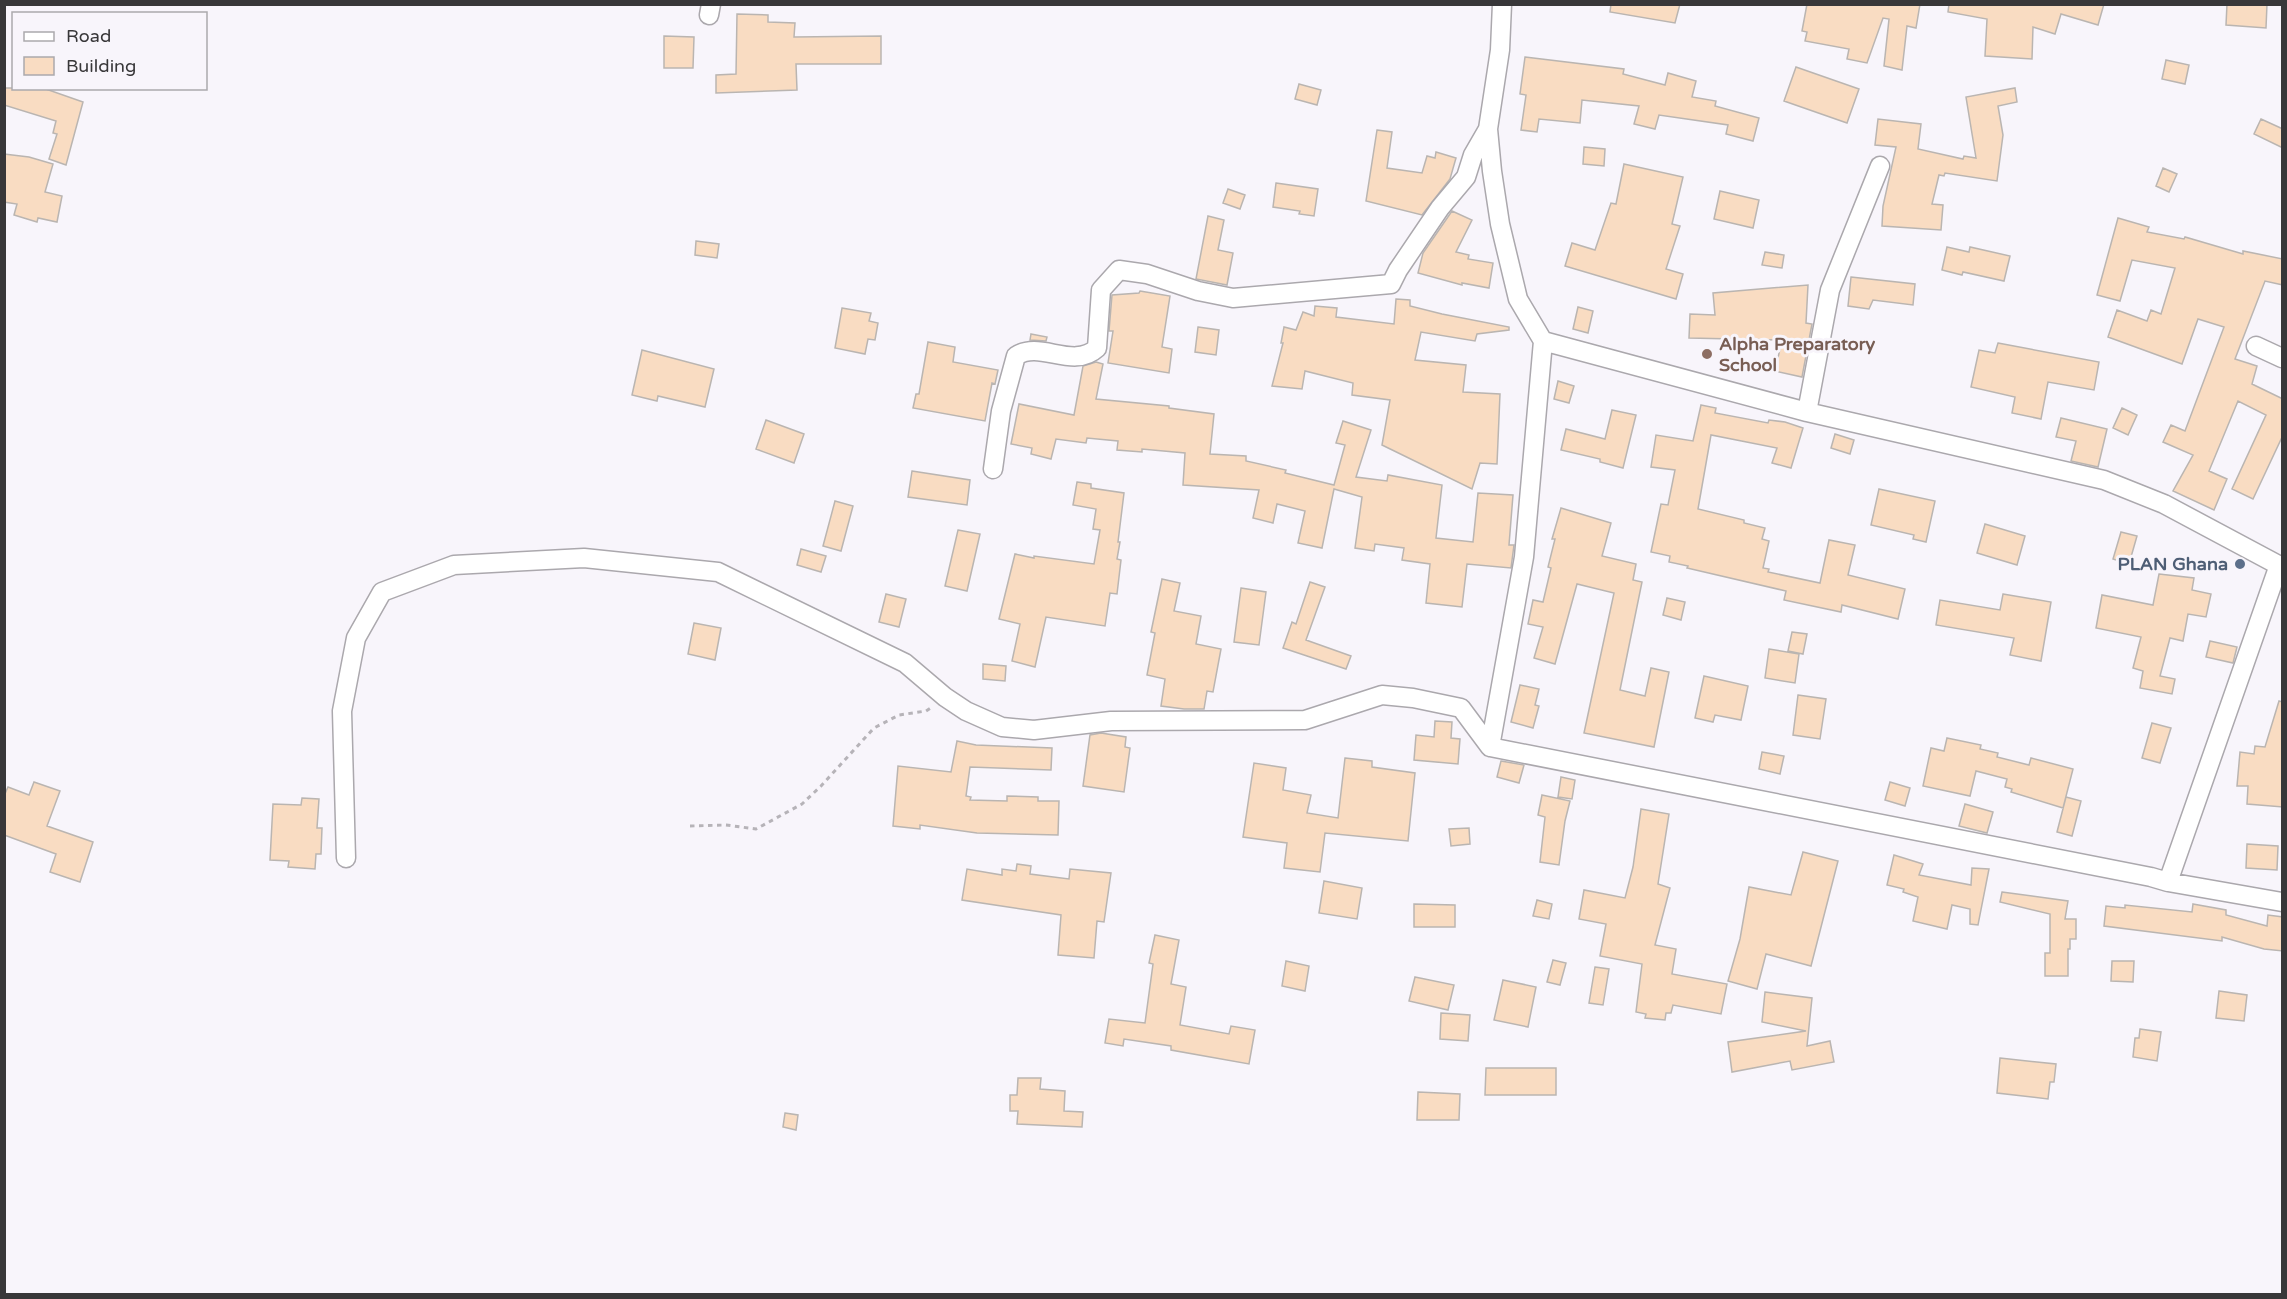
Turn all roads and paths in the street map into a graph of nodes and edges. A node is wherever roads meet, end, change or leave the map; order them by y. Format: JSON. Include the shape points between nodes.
{"nodes":[{"id":1,"x":1502,"y":4,"type":"edge"},
{"id":2,"x":1488,"y":129,"type":"junction"},
{"id":3,"x":1880,"y":166,"type":"dead end"},
{"id":4,"x":1543,"y":341,"type":"junction"},
{"id":5,"x":2256,"y":346,"type":"dead end"},
{"id":6,"x":2283,"y":358,"type":"edge"},
{"id":7,"x":1807,"y":412,"type":"junction"},
{"id":8,"x":993,"y":469,"type":"dead end"},
{"id":9,"x":2281,"y":566,"type":"edge"},
{"id":10,"x":945,"y":698,"type":"junction"},
{"id":11,"x":1490,"y":747,"type":"junction"},
{"id":12,"x":690,"y":826,"type":"dead end"},
{"id":13,"x":346,"y":858,"type":"dead end"},
{"id":14,"x":2168,"y":882,"type":"junction"},
{"id":15,"x":2283,"y":902,"type":"edge"}],
"edges":[{"from":1,"to":2,"type":"street","via":[[1500,50]]},
{"from":2,"to":4,"type":"street","via":[[1500,224],[1518,299]]},
{"from":2,"to":8,"type":"street","via":[[1466,177],[1440,208],[1391,284],[1233,298],[1119,270],[1101,290],[1097,348],[1091,354],[1080,358],[1026,351],[1016,356],[1001,411]]},
{"from":3,"to":7,"type":"street","via":[[1830,290]]},
{"from":4,"to":7,"type":"street"},
{"from":4,"to":11,"type":"street","via":[[1524,557]]},
{"from":5,"to":6,"type":"street"},
{"from":7,"to":9,"type":"street","via":[[2104,480],[2164,504]]},
{"from":9,"to":14,"type":"street"},
{"from":10,"to":11,"type":"street","via":[[1002,727],[1034,730],[1111,720],[1305,720],[1382,695],[1461,708]]},
{"from":10,"to":12,"type":"path","via":[[926,711],[899,715],[874,728],[802,804],[756,829]]},
{"from":10,"to":13,"type":"street","via":[[905,663],[718,572],[584,558],[454,565],[382,592],[356,638],[342,711]]},
{"from":11,"to":14,"type":"street"},
{"from":14,"to":15,"type":"street"}]}
